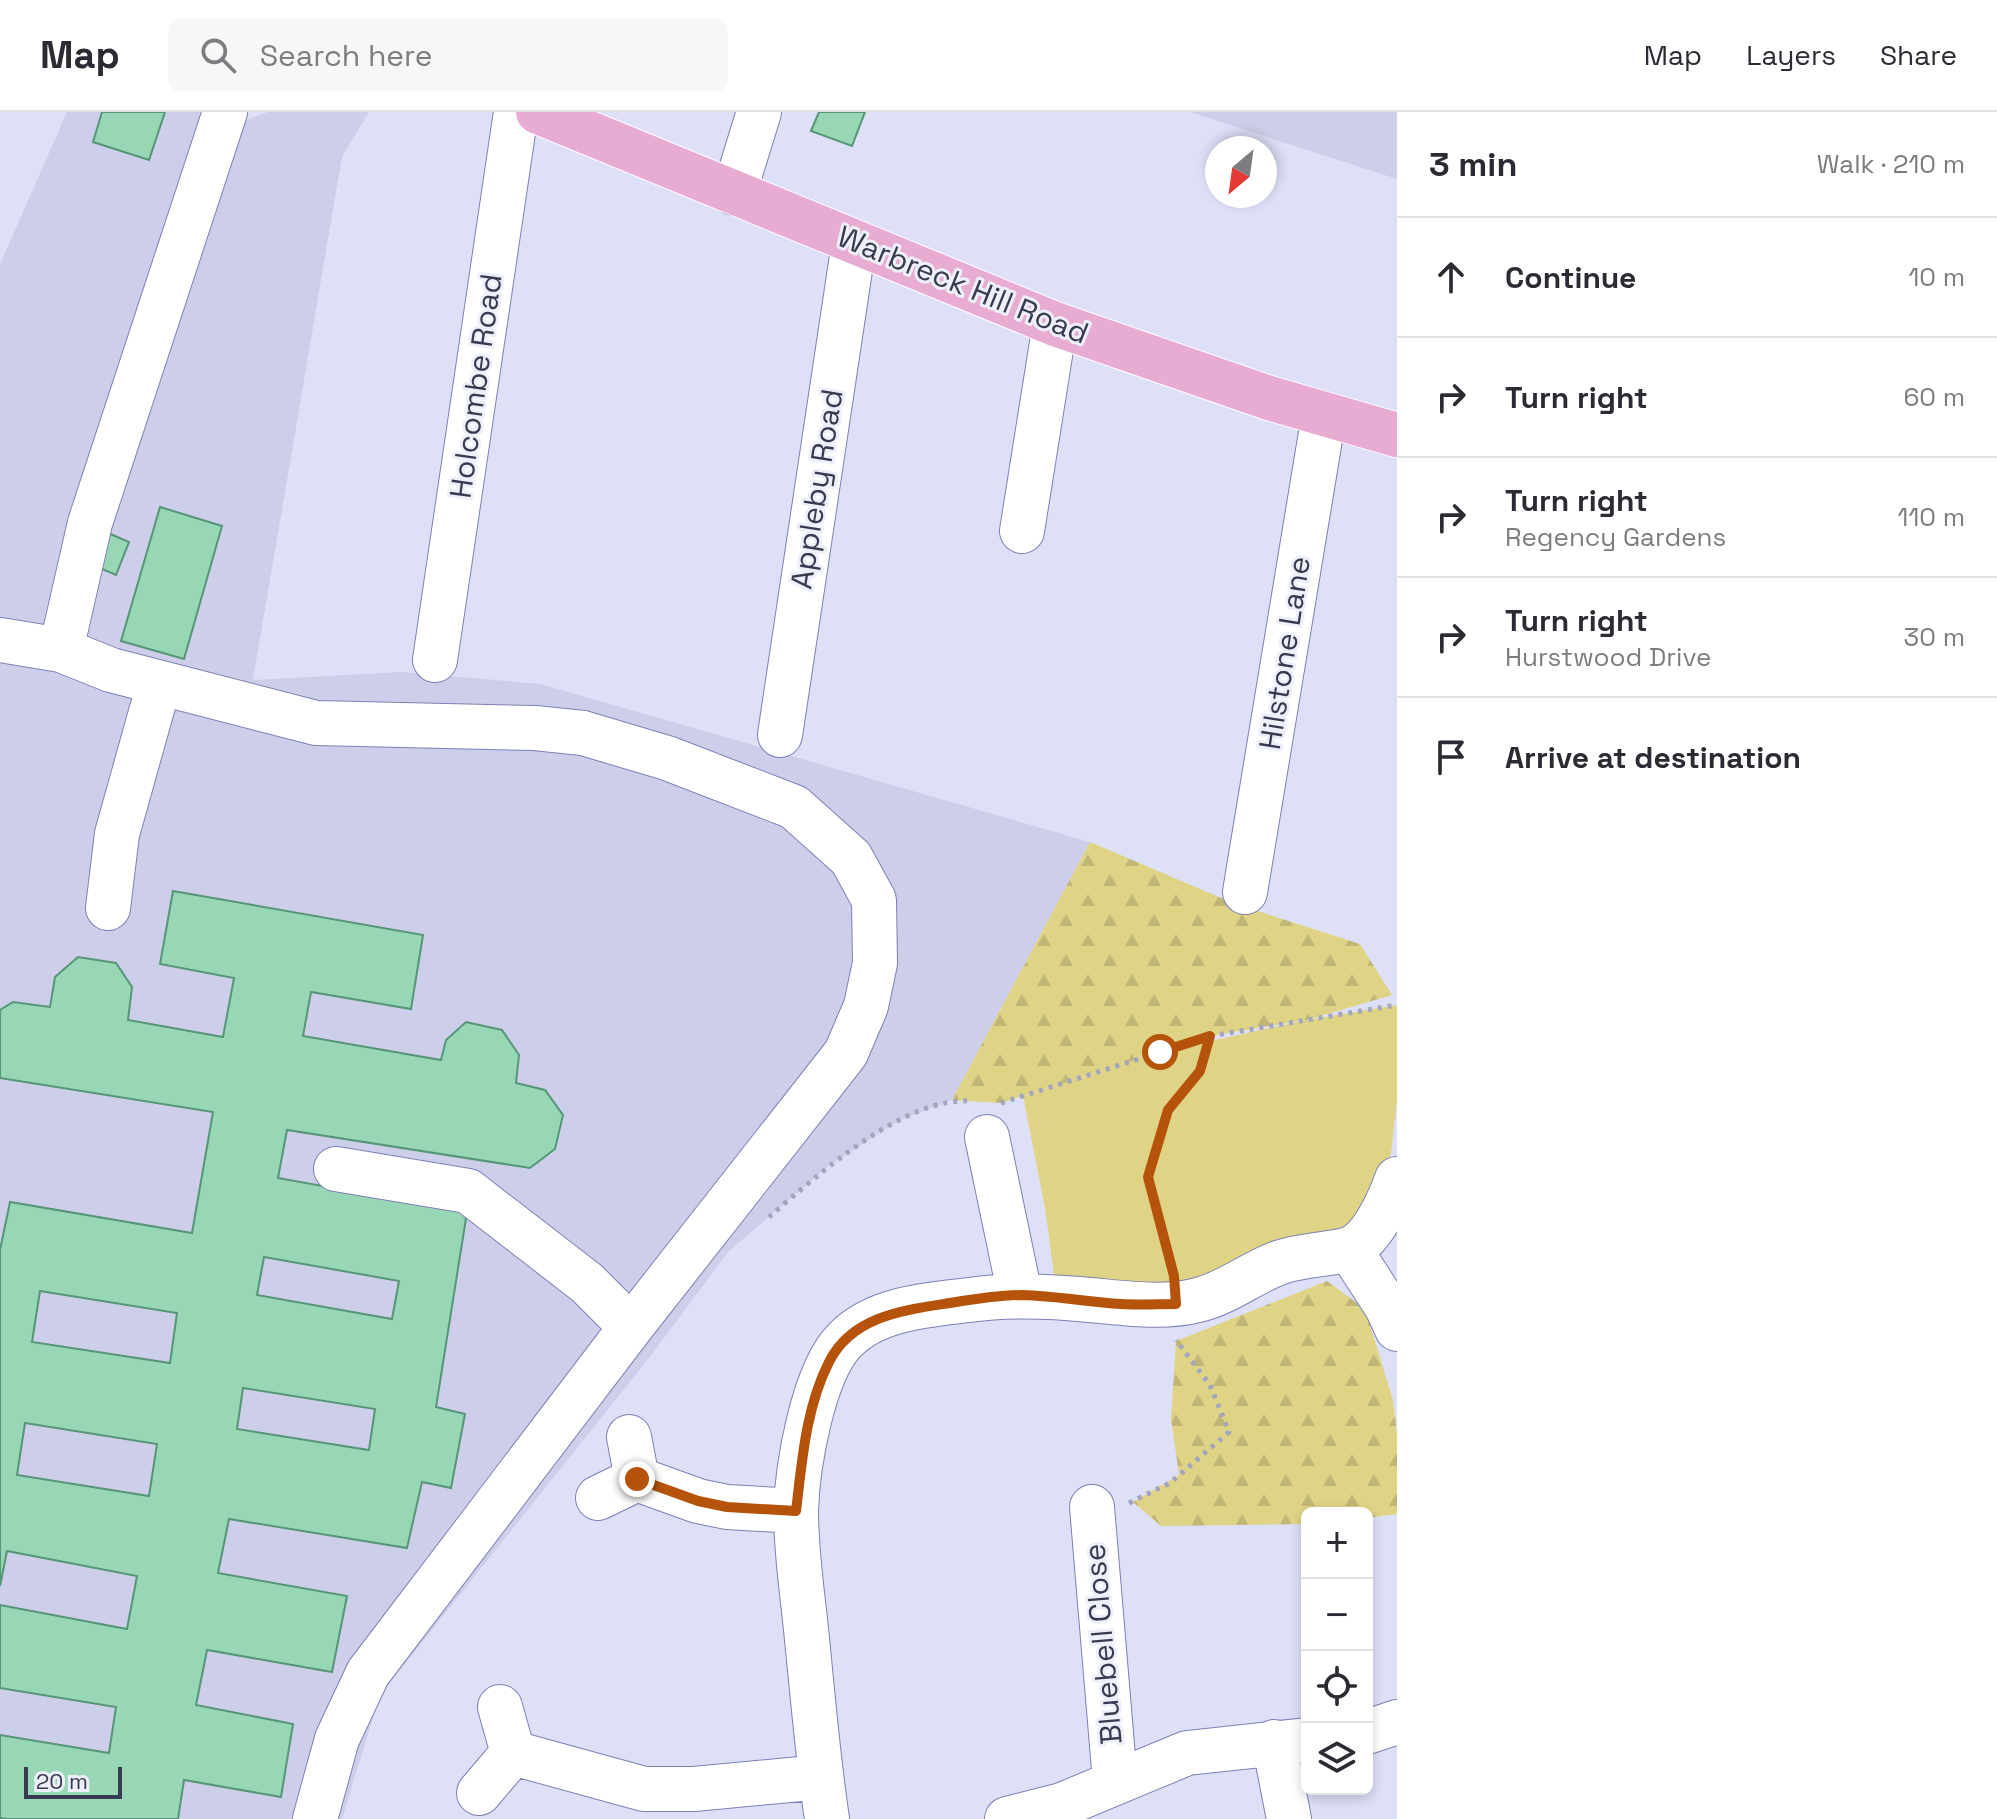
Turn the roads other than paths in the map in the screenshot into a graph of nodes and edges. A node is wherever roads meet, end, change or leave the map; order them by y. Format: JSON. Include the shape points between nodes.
{"nodes":[{"id":1,"x":516,"y":112,"type":"edge"},
{"id":2,"x":538,"y":112,"type":"edge"},
{"id":3,"x":759,"y":112,"type":"edge"},
{"id":4,"x":223,"y":114,"type":"edge"},
{"id":5,"x":734,"y":193,"type":"junction"},
{"id":6,"x":854,"y":243,"type":"junction"},
{"id":7,"x":1055,"y":324,"type":"junction"},
{"id":8,"x":1324,"y":415,"type":"junction"},
{"id":9,"x":1397,"y":435,"type":"edge"},
{"id":10,"x":1022,"y":531,"type":"dead end"},
{"id":11,"x":0,"y":640,"type":"edge"},
{"id":12,"x":61,"y":650,"type":"junction"},
{"id":13,"x":435,"y":660,"type":"dead end"},
{"id":14,"x":159,"y":684,"type":"junction"},
{"id":15,"x":780,"y":735,"type":"dead end"},
{"id":16,"x":1245,"y":892,"type":"dead end"},
{"id":17,"x":108,"y":908,"type":"dead end"},
{"id":18,"x":987,"y":1114,"type":"road end"},
{"id":19,"x":336,"y":1169,"type":"dead end"},
{"id":20,"x":1397,"y":1179,"type":"edge"},
{"id":21,"x":1350,"y":1250,"type":"junction"},
{"id":22,"x":1020,"y":1295,"type":"junction"},
{"id":23,"x":631,"y":1327,"type":"junction"},
{"id":24,"x":1397,"y":1329,"type":"edge"},
{"id":25,"x":598,"y":1498,"type":"dead end"},
{"id":26,"x":1092,"y":1507,"type":"road end"},
{"id":27,"x":796,"y":1511,"type":"junction"},
{"id":28,"x":500,"y":1707,"type":"dead end"},
{"id":29,"x":1397,"y":1722,"type":"edge"},
{"id":30,"x":1373,"y":1730,"type":"edge"},
{"id":31,"x":1291,"y":1741,"type":"edge"},
{"id":32,"x":513,"y":1753,"type":"junction"},
{"id":33,"x":1115,"y":1781,"type":"junction"},
{"id":34,"x":479,"y":1793,"type":"dead end"},
{"id":35,"x":824,"y":1798,"type":"edge"},
{"id":36,"x":315,"y":1819,"type":"edge"},
{"id":37,"x":1007,"y":1819,"type":"edge"},
{"id":38,"x":1289,"y":1819,"type":"edge"}],
"edges":[{"from":1,"to":13,"type":"street","name":"Holcombe Road"},
{"from":2,"to":5,"type":"main road","name":"Warbreck Hill Road"},
{"from":3,"to":5,"type":"street"},
{"from":4,"to":12,"type":"street","via":[[90,523]]},
{"from":5,"to":6,"type":"main road","name":"Warbreck Hill Road"},
{"from":6,"to":7,"type":"main road","name":"Warbreck Hill Road"},
{"from":6,"to":15,"type":"street","name":"Appleby Road"},
{"from":7,"to":8,"type":"main road","name":"Warbreck Hill Road"},
{"from":7,"to":10,"type":"street"},
{"from":8,"to":9,"type":"main road","name":"Warbreck Hill Road"},
{"from":8,"to":16,"type":"street","name":"Hilstone Lane"},
{"from":11,"to":12,"type":"street"},
{"from":12,"to":14,"type":"street"},
{"from":14,"to":17,"type":"street","via":[[117,834]]},
{"from":14,"to":23,"type":"street","via":[[316,723],[583,733],[667,758],[794,807],[851,858],[874,900],[875,963],[866,1006],[846,1053]]},
{"from":18,"to":22,"type":"street"},
{"from":19,"to":23,"type":"street","via":[[468,1191],[587,1283]]},
{"from":20,"to":21,"type":"street","via":[[1381,1216]]},
{"from":21,"to":22,"type":"street","via":[[1279,1263],[1199,1300],[1176,1304]]},
{"from":21,"to":24,"type":"street"},
{"from":22,"to":27,"type":"street","via":[[897,1311],[843,1341],[829,1361],[811,1415]]},
{"from":23,"to":36,"type":"street","via":[[368,1673],[337,1739]]},
{"from":25,"to":27,"type":"street","via":[[633,1458],[698,1501]]},
{"from":26,"to":33,"type":"street","name":"Bluebell Close"},
{"from":27,"to":35,"type":"street"},
{"from":28,"to":32,"type":"street"},
{"from":29,"to":30,"type":"street"},
{"from":31,"to":33,"type":"street","via":[[1187,1753]]},
{"from":31,"to":38,"type":"street"},
{"from":32,"to":34,"type":"street"},
{"from":32,"to":35,"type":"street","via":[[644,1789]]},
{"from":33,"to":37,"type":"street","via":[[1062,1805]]}]}
